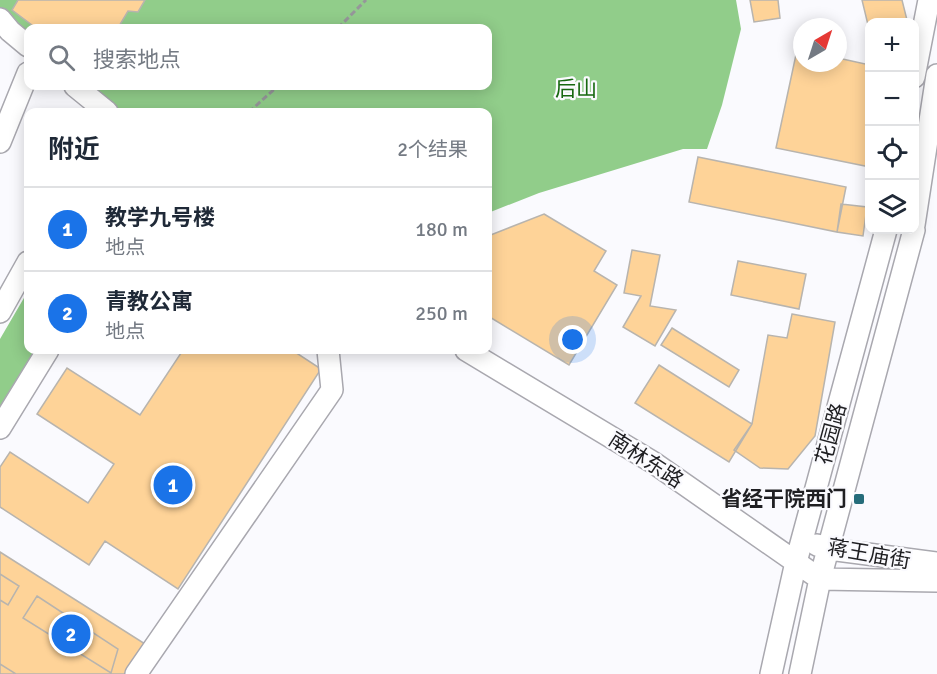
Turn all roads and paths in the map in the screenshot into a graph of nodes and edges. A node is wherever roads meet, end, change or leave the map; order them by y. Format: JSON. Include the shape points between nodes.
{"nodes":[{"id":1,"x":366,"y":0,"type":"edge"},
{"id":2,"x":929,"y":0,"type":"edge"},
{"id":3,"x":0,"y":19,"type":"edge"},
{"id":4,"x":342,"y":24,"type":"edge"},
{"id":5,"x":24,"y":43,"type":"edge"},
{"id":6,"x":916,"y":72,"type":"edge"},
{"id":7,"x":937,"y":75,"type":"edge"},
{"id":8,"x":24,"y":83,"type":"edge"},
{"id":9,"x":80,"y":90,"type":"edge"},
{"id":10,"x":274,"y":90,"type":"edge"},
{"id":11,"x":102,"y":108,"type":"edge"},
{"id":12,"x":253,"y":108,"type":"edge"},
{"id":13,"x":0,"y":142,"type":"edge"},
{"id":14,"x":919,"y":198,"type":"edge"},
{"id":15,"x":885,"y":234,"type":"edge"},
{"id":16,"x":913,"y":234,"type":"edge"},
{"id":17,"x":24,"y":269,"type":"edge"},
{"id":18,"x":0,"y":312,"type":"edge"},
{"id":19,"x":46,"y":354,"type":"edge"},
{"id":20,"x":328,"y":354,"type":"edge"},
{"id":21,"x":473,"y":354,"type":"edge"},
{"id":22,"x":0,"y":428,"type":"edge"},
{"id":23,"x":802,"y":540,"type":"junction"},
{"id":24,"x":829,"y":549,"type":"junction"},
{"id":25,"x":796,"y":562,"type":"junction"},
{"id":26,"x":937,"y":563,"type":"edge"},
{"id":27,"x":820,"y":579,"type":"junction"},
{"id":28,"x":937,"y":581,"type":"edge"},
{"id":29,"x":136,"y":674,"type":"edge"},
{"id":30,"x":771,"y":674,"type":"edge"},
{"id":31,"x":800,"y":674,"type":"edge"}],
"edges":[{"from":1,"to":4,"type":"path"},
{"from":2,"to":6,"type":"street"},
{"from":3,"to":5,"type":"street"},
{"from":7,"to":14,"type":"street"},
{"from":8,"to":13,"type":"street"},
{"from":9,"to":11,"type":"street"},
{"from":10,"to":12,"type":"path"},
{"from":15,"to":23,"type":"street","name":"花园路"},
{"from":16,"to":24,"type":"street","name":"花园路"},
{"from":17,"to":18,"type":"street"},
{"from":19,"to":22,"type":"street"},
{"from":20,"to":29,"type":"street","via":[[332,390]]},
{"from":21,"to":25,"type":"street","name":"南林东路","via":[[654,462]]},
{"from":23,"to":24,"type":"street","name":"蒋王庙街"},
{"from":23,"to":25,"type":"street","name":"花园路"},
{"from":24,"to":26,"type":"street","name":"蒋王庙街"},
{"from":24,"to":27,"type":"street","name":"花园路"},
{"from":25,"to":27,"type":"street","name":"南林东路"},
{"from":25,"to":30,"type":"street","name":"花园路"},
{"from":27,"to":28,"type":"street","name":"蒋王庙街"},
{"from":27,"to":31,"type":"street","name":"花园路"}]}
